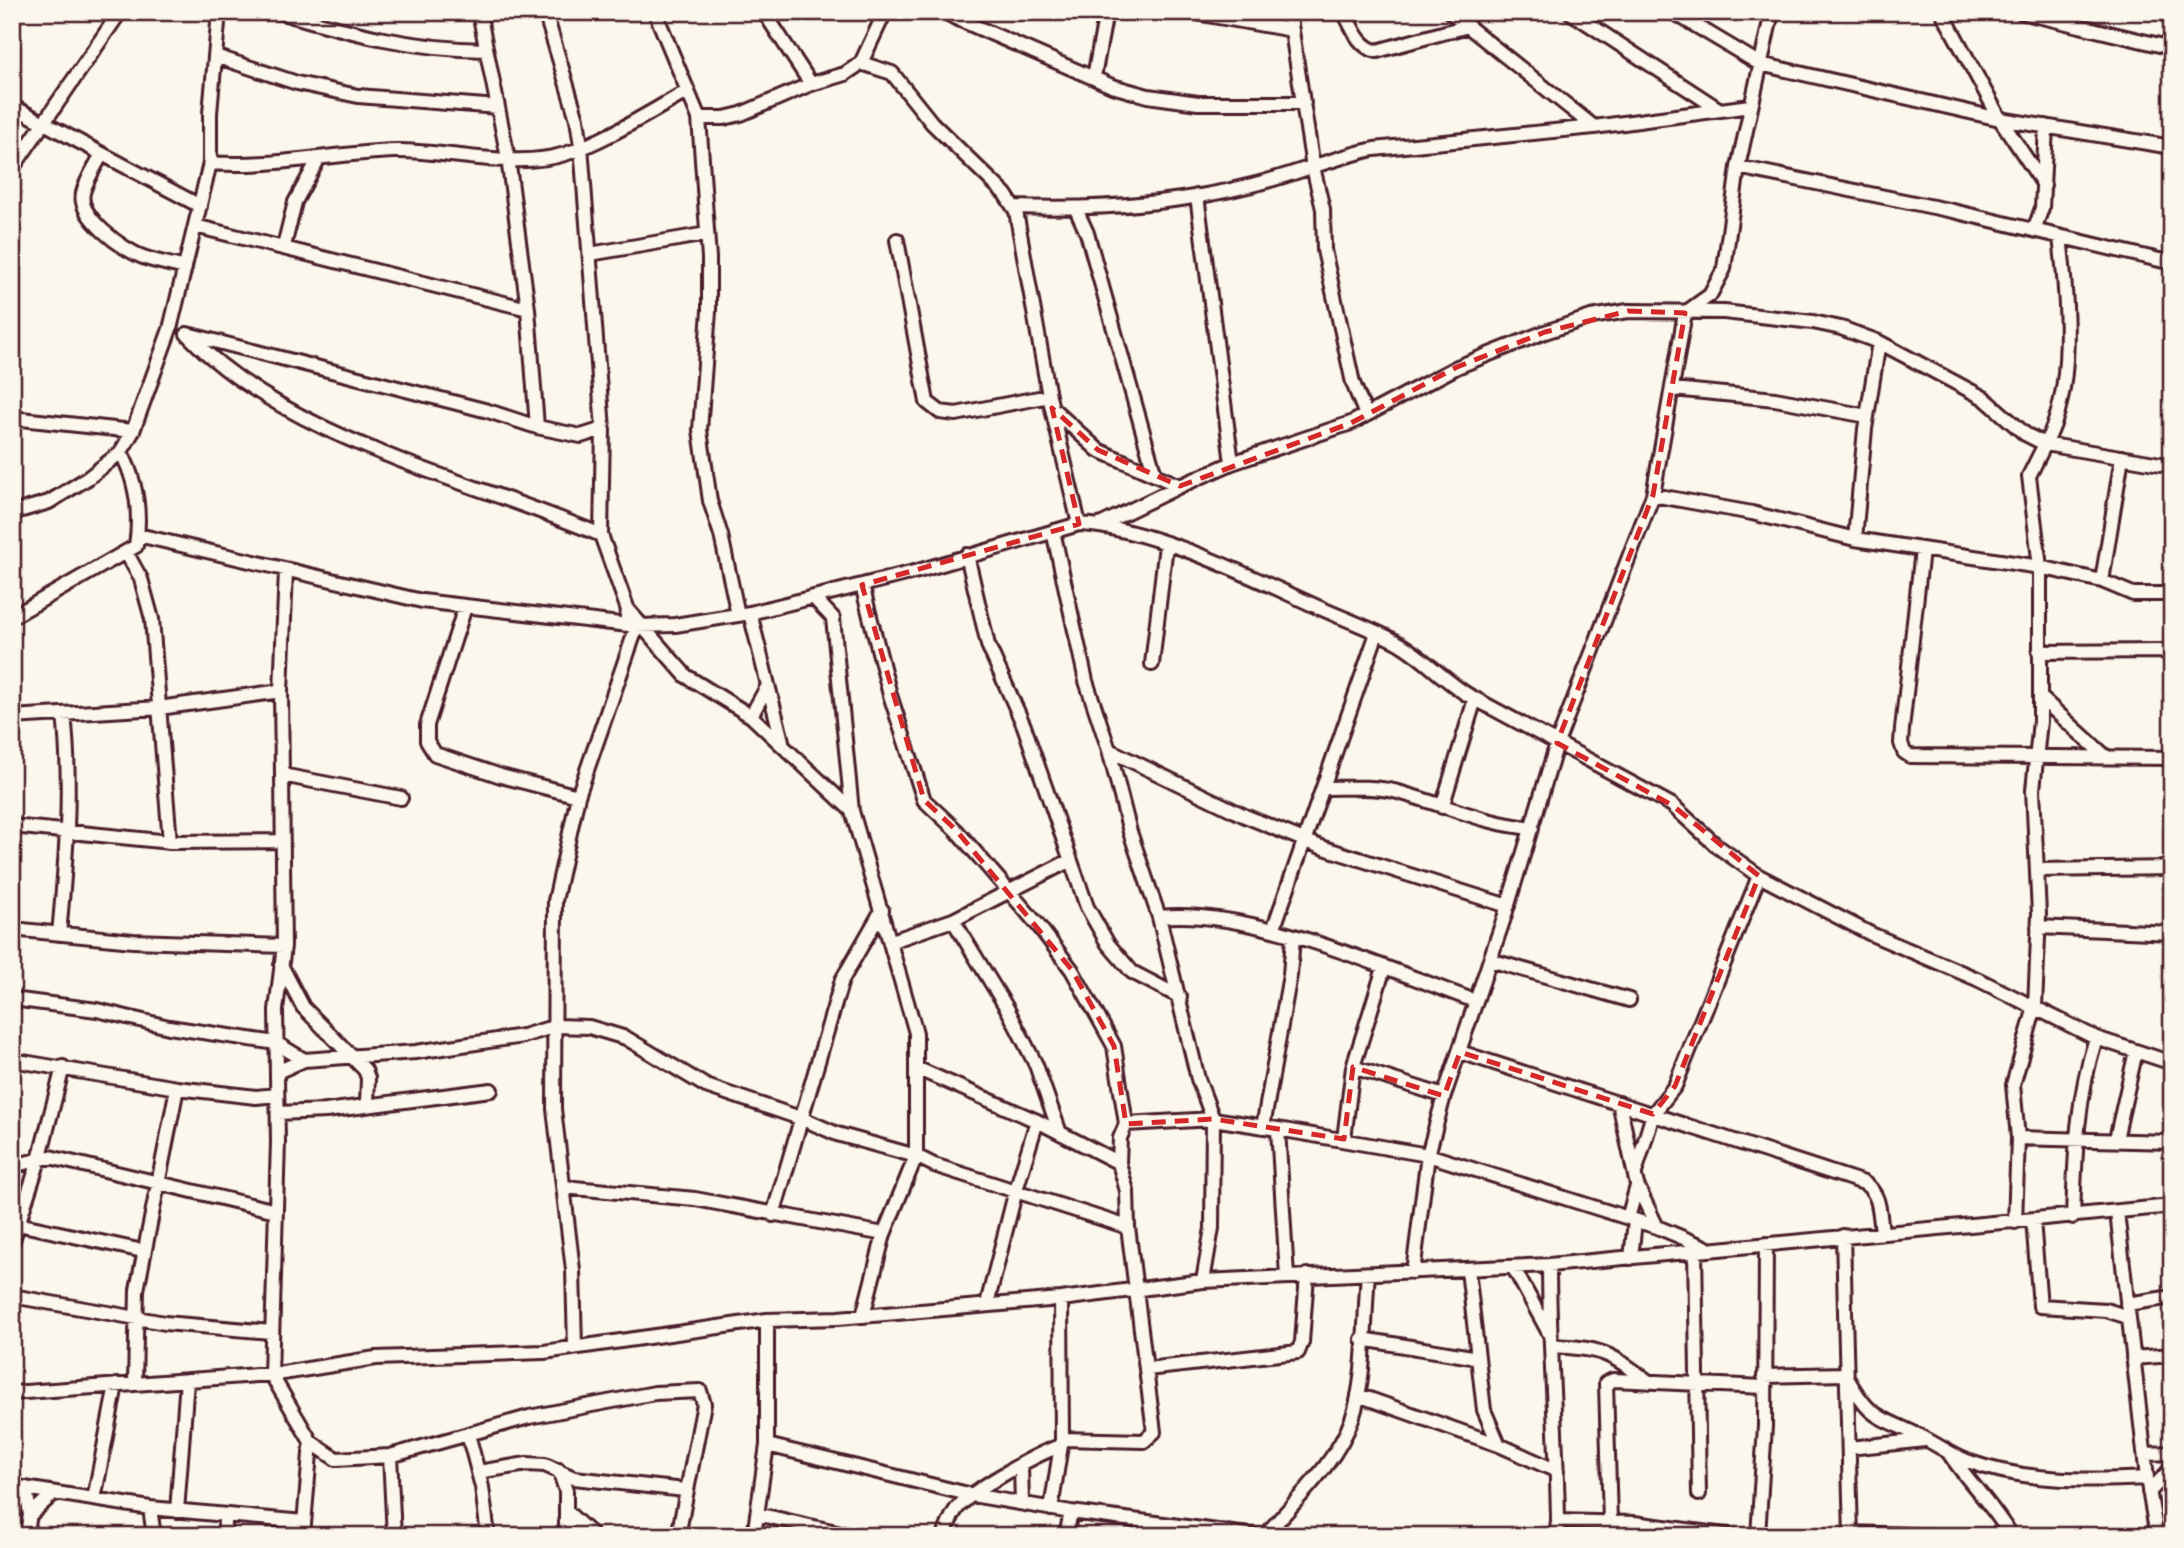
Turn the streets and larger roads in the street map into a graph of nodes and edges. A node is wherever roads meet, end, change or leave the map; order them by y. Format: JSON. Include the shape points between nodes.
{"nodes":[{"id":1,"x":120,"y":12,"type":"edge"},
{"id":2,"x":219,"y":12,"type":"edge"},
{"id":3,"x":279,"y":12,"type":"edge"},
{"id":4,"x":479,"y":12,"type":"edge"},
{"id":5,"x":545,"y":12,"type":"edge"},
{"id":6,"x":655,"y":12,"type":"edge"},
{"id":7,"x":764,"y":12,"type":"edge"},
{"id":8,"x":942,"y":12,"type":"edge"},
{"id":9,"x":1106,"y":12,"type":"edge"},
{"id":10,"x":1190,"y":12,"type":"edge"},
{"id":11,"x":1289,"y":12,"type":"edge"},
{"id":12,"x":1344,"y":12,"type":"edge"},
{"id":13,"x":1450,"y":12,"type":"edge"},
{"id":14,"x":1570,"y":12,"type":"edge"},
{"id":15,"x":1673,"y":12,"type":"edge"},
{"id":16,"x":1772,"y":12,"type":"edge"},
{"id":17,"x":1942,"y":12,"type":"edge"},
{"id":18,"x":2021,"y":12,"type":"edge"},
{"id":19,"x":880,"y":15,"type":"edge"},
{"id":20,"x":1468,"y":26,"type":"junction"},
{"id":21,"x":1292,"y":30,"type":"junction"},
{"id":22,"x":2172,"y":48,"type":"edge"},
{"id":23,"x":486,"y":50,"type":"junction"},
{"id":24,"x":215,"y":56,"type":"junction"},
{"id":25,"x":861,"y":63,"type":"junction"},
{"id":26,"x":1760,"y":64,"type":"junction"},
{"id":27,"x":1094,"y":77,"type":"junction"},
{"id":28,"x":811,"y":84,"type":"junction"},
{"id":29,"x":688,"y":91,"type":"junction"},
{"id":30,"x":1304,"y":103,"type":"junction"},
{"id":31,"x":12,"y":106,"type":"edge"},
{"id":32,"x":1750,"y":106,"type":"junction"},
{"id":33,"x":498,"y":107,"type":"junction"},
{"id":34,"x":1720,"y":110,"type":"junction"},
{"id":35,"x":699,"y":118,"type":"junction"},
{"id":36,"x":2000,"y":119,"type":"junction"},
{"id":37,"x":45,"y":122,"type":"junction"},
{"id":38,"x":2046,"y":125,"type":"junction"},
{"id":39,"x":1594,"y":127,"type":"junction"},
{"id":40,"x":581,"y":146,"type":"junction"},
{"id":41,"x":2172,"y":147,"type":"edge"},
{"id":42,"x":102,"y":153,"type":"junction"},
{"id":43,"x":319,"y":158,"type":"junction"},
{"id":44,"x":508,"y":158,"type":"junction"},
{"id":45,"x":210,"y":163,"type":"junction"},
{"id":46,"x":1313,"y":167,"type":"junction"},
{"id":47,"x":1738,"y":167,"type":"junction"},
{"id":48,"x":12,"y":169,"type":"edge"},
{"id":49,"x":2044,"y":185,"type":"junction"},
{"id":50,"x":1196,"y":196,"type":"junction"},
{"id":51,"x":200,"y":206,"type":"junction"},
{"id":52,"x":1014,"y":207,"type":"junction"},
{"id":53,"x":2042,"y":208,"type":"junction"},
{"id":54,"x":1076,"y":209,"type":"junction"},
{"id":55,"x":195,"y":226,"type":"junction"},
{"id":56,"x":2034,"y":230,"type":"junction"},
{"id":57,"x":707,"y":234,"type":"junction"},
{"id":58,"x":2055,"y":236,"type":"junction"},
{"id":59,"x":897,"y":240,"type":"dead end"},
{"id":60,"x":284,"y":246,"type":"junction"},
{"id":61,"x":590,"y":254,"type":"junction"},
{"id":62,"x":2172,"y":263,"type":"edge"},
{"id":63,"x":185,"y":268,"type":"junction"},
{"id":64,"x":528,"y":309,"type":"junction"},
{"id":65,"x":1685,"y":313,"type":"junction"},
{"id":66,"x":170,"y":329,"type":"junction"},
{"id":67,"x":188,"y":335,"type":"junction"},
{"id":68,"x":1879,"y":342,"type":"junction"},
{"id":69,"x":1673,"y":389,"type":"junction"},
{"id":70,"x":1051,"y":402,"type":"junction"},
{"id":71,"x":1366,"y":415,"type":"junction"},
{"id":72,"x":1867,"y":416,"type":"junction"},
{"id":73,"x":12,"y":418,"type":"edge"},
{"id":74,"x":537,"y":427,"type":"junction"},
{"id":75,"x":603,"y":429,"type":"junction"},
{"id":76,"x":133,"y":431,"type":"junction"},
{"id":77,"x":582,"y":436,"type":"junction"},
{"id":78,"x":2045,"y":444,"type":"junction"},
{"id":79,"x":121,"y":453,"type":"junction"},
{"id":80,"x":603,"y":453,"type":"junction"},
{"id":81,"x":2122,"y":457,"type":"junction"},
{"id":82,"x":1232,"y":464,"type":"junction"},
{"id":83,"x":2172,"y":466,"type":"edge"},
{"id":84,"x":1155,"y":475,"type":"junction"},
{"id":85,"x":1180,"y":486,"type":"junction"},
{"id":86,"x":1653,"y":495,"type":"junction"},
{"id":87,"x":12,"y":513,"type":"edge"},
{"id":88,"x":1079,"y":524,"type":"junction"},
{"id":89,"x":1100,"y":525,"type":"junction"},
{"id":90,"x":1053,"y":531,"type":"junction"},
{"id":91,"x":138,"y":535,"type":"junction"},
{"id":92,"x":601,"y":535,"type":"junction"},
{"id":93,"x":1855,"y":539,"type":"junction"},
{"id":94,"x":1166,"y":545,"type":"junction"},
{"id":95,"x":1922,"y":550,"type":"junction"},
{"id":96,"x":126,"y":552,"type":"junction"},
{"id":97,"x":967,"y":555,"type":"junction"},
{"id":98,"x":2040,"y":567,"type":"junction"},
{"id":99,"x":286,"y":571,"type":"junction"},
{"id":100,"x":2102,"y":581,"type":"junction"},
{"id":101,"x":862,"y":585,"type":"junction"},
{"id":102,"x":2171,"y":593,"type":"edge"},
{"id":103,"x":830,"y":594,"type":"junction"},
{"id":104,"x":814,"y":598,"type":"junction"},
{"id":105,"x":465,"y":607,"type":"junction"},
{"id":106,"x":744,"y":614,"type":"junction"},
{"id":107,"x":12,"y":617,"type":"edge"},
{"id":108,"x":833,"y":618,"type":"junction"},
{"id":109,"x":635,"y":625,"type":"junction"},
{"id":110,"x":1377,"y":633,"type":"junction"},
{"id":111,"x":2039,"y":652,"type":"junction"},
{"id":112,"x":2172,"y":655,"type":"edge"},
{"id":113,"x":1152,"y":664,"type":"dead end"},
{"id":114,"x":766,"y":689,"type":"junction"},
{"id":115,"x":281,"y":691,"type":"junction"},
{"id":116,"x":2040,"y":697,"type":"junction"},
{"id":117,"x":1475,"y":699,"type":"junction"},
{"id":118,"x":159,"y":708,"type":"junction"},
{"id":119,"x":64,"y":714,"type":"junction"},
{"id":120,"x":751,"y":716,"type":"junction"},
{"id":121,"x":12,"y":717,"type":"edge"},
{"id":122,"x":782,"y":742,"type":"junction"},
{"id":123,"x":1557,"y":743,"type":"junction"},
{"id":124,"x":1109,"y":750,"type":"junction"},
{"id":125,"x":2037,"y":755,"type":"junction"},
{"id":126,"x":2106,"y":757,"type":"junction"},
{"id":127,"x":2172,"y":758,"type":"edge"},
{"id":128,"x":282,"y":775,"type":"junction"},
{"id":129,"x":1323,"y":788,"type":"junction"},
{"id":130,"x":578,"y":796,"type":"junction"},
{"id":131,"x":401,"y":798,"type":"dead end"},
{"id":132,"x":1442,"y":807,"type":"junction"},
{"id":133,"x":852,"y":811,"type":"junction"},
{"id":134,"x":12,"y":826,"type":"edge"},
{"id":135,"x":1532,"y":828,"type":"junction"},
{"id":136,"x":69,"y":831,"type":"junction"},
{"id":137,"x":283,"y":841,"type":"junction"},
{"id":138,"x":1307,"y":841,"type":"junction"},
{"id":139,"x":170,"y":842,"type":"junction"},
{"id":140,"x":1069,"y":861,"type":"junction"},
{"id":141,"x":2172,"y":868,"type":"edge"},
{"id":142,"x":2037,"y":870,"type":"junction"},
{"id":143,"x":1759,"y":876,"type":"junction"},
{"id":144,"x":1008,"y":891,"type":"junction"},
{"id":145,"x":1508,"y":906,"type":"junction"},
{"id":146,"x":882,"y":910,"type":"junction"},
{"id":147,"x":1158,"y":917,"type":"junction"},
{"id":148,"x":953,"y":920,"type":"junction"},
{"id":149,"x":2038,"y":927,"type":"junction"},
{"id":150,"x":12,"y":929,"type":"edge"},
{"id":151,"x":1273,"y":930,"type":"junction"},
{"id":152,"x":2172,"y":933,"type":"edge"},
{"id":153,"x":59,"y":934,"type":"junction"},
{"id":154,"x":1293,"y":937,"type":"junction"},
{"id":155,"x":892,"y":941,"type":"junction"},
{"id":156,"x":284,"y":946,"type":"junction"},
{"id":157,"x":1490,"y":960,"type":"junction"},
{"id":158,"x":281,"y":964,"type":"junction"},
{"id":159,"x":1384,"y":968,"type":"junction"},
{"id":160,"x":1180,"y":997,"type":"junction"},
{"id":161,"x":12,"y":999,"type":"edge"},
{"id":162,"x":1629,"y":1000,"type":"dead end"},
{"id":163,"x":1475,"y":1001,"type":"junction"},
{"id":164,"x":2035,"y":1007,"type":"junction"},
{"id":165,"x":556,"y":1026,"type":"junction"},
{"id":166,"x":2096,"y":1038,"type":"junction"},
{"id":167,"x":276,"y":1043,"type":"junction"},
{"id":168,"x":2136,"y":1051,"type":"junction"},
{"id":169,"x":1460,"y":1052,"type":"junction"},
{"id":170,"x":353,"y":1057,"type":"junction"},
{"id":171,"x":12,"y":1060,"type":"edge"},
{"id":172,"x":304,"y":1060,"type":"junction"},
{"id":173,"x":2172,"y":1063,"type":"edge"},
{"id":174,"x":62,"y":1067,"type":"junction"},
{"id":175,"x":1353,"y":1067,"type":"junction"},
{"id":176,"x":916,"y":1068,"type":"junction"},
{"id":177,"x":277,"y":1072,"type":"junction"},
{"id":178,"x":177,"y":1088,"type":"junction"},
{"id":179,"x":491,"y":1090,"type":"dead end"},
{"id":180,"x":277,"y":1095,"type":"junction"},
{"id":181,"x":1444,"y":1096,"type":"junction"},
{"id":182,"x":1619,"y":1103,"type":"junction"},
{"id":183,"x":367,"y":1104,"type":"junction"},
{"id":184,"x":278,"y":1113,"type":"junction"},
{"id":185,"x":1653,"y":1114,"type":"junction"},
{"id":186,"x":803,"y":1119,"type":"junction"},
{"id":187,"x":1213,"y":1119,"type":"junction"},
{"id":188,"x":1037,"y":1121,"type":"junction"},
{"id":189,"x":1126,"y":1124,"type":"junction"},
{"id":190,"x":1264,"y":1127,"type":"junction"},
{"id":191,"x":1278,"y":1129,"type":"junction"},
{"id":192,"x":1060,"y":1133,"type":"junction"},
{"id":193,"x":2018,"y":1138,"type":"junction"},
{"id":194,"x":2076,"y":1138,"type":"junction"},
{"id":195,"x":1121,"y":1139,"type":"junction"},
{"id":196,"x":1344,"y":1139,"type":"junction"},
{"id":197,"x":2116,"y":1139,"type":"junction"},
{"id":198,"x":2172,"y":1142,"type":"edge"},
{"id":199,"x":1098,"y":1151,"type":"junction"},
{"id":200,"x":1428,"y":1155,"type":"junction"},
{"id":201,"x":916,"y":1156,"type":"junction"},
{"id":202,"x":39,"y":1160,"type":"junction"},
{"id":203,"x":1119,"y":1163,"type":"junction"},
{"id":204,"x":12,"y":1166,"type":"edge"},
{"id":205,"x":1636,"y":1170,"type":"junction"},
{"id":206,"x":156,"y":1184,"type":"junction"},
{"id":207,"x":1637,"y":1185,"type":"junction"},
{"id":208,"x":563,"y":1187,"type":"junction"},
{"id":209,"x":1016,"y":1191,"type":"junction"},
{"id":210,"x":2172,"y":1206,"type":"edge"},
{"id":211,"x":276,"y":1211,"type":"junction"},
{"id":212,"x":2117,"y":1212,"type":"junction"},
{"id":213,"x":773,"y":1215,"type":"junction"},
{"id":214,"x":2073,"y":1216,"type":"junction"},
{"id":215,"x":1631,"y":1220,"type":"junction"},
{"id":216,"x":2033,"y":1220,"type":"junction"},
{"id":217,"x":2015,"y":1222,"type":"junction"},
{"id":218,"x":18,"y":1224,"type":"junction"},
{"id":219,"x":1128,"y":1227,"type":"junction"},
{"id":220,"x":1657,"y":1227,"type":"junction"},
{"id":221,"x":1882,"y":1231,"type":"junction"},
{"id":222,"x":884,"y":1234,"type":"junction"},
{"id":223,"x":1843,"y":1236,"type":"junction"},
{"id":224,"x":12,"y":1243,"type":"edge"},
{"id":225,"x":1766,"y":1244,"type":"junction"},
{"id":226,"x":1709,"y":1248,"type":"junction"},
{"id":227,"x":1695,"y":1250,"type":"junction"},
{"id":228,"x":143,"y":1251,"type":"junction"},
{"id":229,"x":1632,"y":1258,"type":"junction"},
{"id":230,"x":1549,"y":1265,"type":"junction"},
{"id":231,"x":1513,"y":1267,"type":"junction"},
{"id":232,"x":1468,"y":1270,"type":"junction"},
{"id":233,"x":1413,"y":1272,"type":"junction"},
{"id":234,"x":1368,"y":1274,"type":"junction"},
{"id":235,"x":1307,"y":1275,"type":"junction"},
{"id":236,"x":1287,"y":1276,"type":"junction"},
{"id":237,"x":1203,"y":1281,"type":"junction"},
{"id":238,"x":1137,"y":1289,"type":"junction"},
{"id":239,"x":12,"y":1296,"type":"edge"},
{"id":240,"x":2172,"y":1297,"type":"edge"},
{"id":241,"x":1061,"y":1299,"type":"junction"},
{"id":242,"x":987,"y":1304,"type":"junction"},
{"id":243,"x":2128,"y":1310,"type":"junction"},
{"id":244,"x":134,"y":1315,"type":"junction"},
{"id":245,"x":863,"y":1316,"type":"junction"},
{"id":246,"x":766,"y":1320,"type":"junction"},
{"id":247,"x":271,"y":1332,"type":"junction"},
{"id":248,"x":1362,"y":1339,"type":"junction"},
{"id":249,"x":1550,"y":1340,"type":"junction"},
{"id":250,"x":575,"y":1347,"type":"junction"},
{"id":251,"x":2172,"y":1355,"type":"edge"},
{"id":252,"x":1478,"y":1358,"type":"junction"},
{"id":253,"x":2133,"y":1358,"type":"junction"},
{"id":254,"x":1147,"y":1369,"type":"junction"},
{"id":255,"x":271,"y":1374,"type":"junction"},
{"id":256,"x":1845,"y":1374,"type":"junction"},
{"id":257,"x":187,"y":1380,"type":"junction"},
{"id":258,"x":1764,"y":1381,"type":"junction"},
{"id":259,"x":1649,"y":1382,"type":"junction"},
{"id":260,"x":135,"y":1384,"type":"junction"},
{"id":261,"x":117,"y":1385,"type":"junction"},
{"id":262,"x":1697,"y":1385,"type":"junction"},
{"id":263,"x":12,"y":1393,"type":"edge"},
{"id":264,"x":1358,"y":1395,"type":"junction"},
{"id":265,"x":1484,"y":1410,"type":"junction"},
{"id":266,"x":468,"y":1434,"type":"junction"},
{"id":267,"x":1473,"y":1437,"type":"junction"},
{"id":268,"x":1927,"y":1440,"type":"junction"},
{"id":269,"x":312,"y":1442,"type":"junction"},
{"id":270,"x":1062,"y":1443,"type":"junction"},
{"id":271,"x":767,"y":1445,"type":"junction"},
{"id":272,"x":1499,"y":1445,"type":"junction"},
{"id":273,"x":1849,"y":1448,"type":"junction"},
{"id":274,"x":1949,"y":1452,"type":"junction"},
{"id":275,"x":2172,"y":1452,"type":"edge"},
{"id":276,"x":2145,"y":1454,"type":"junction"},
{"id":277,"x":390,"y":1456,"type":"junction"},
{"id":278,"x":1021,"y":1466,"type":"junction"},
{"id":279,"x":2172,"y":1468,"type":"edge"},
{"id":280,"x":559,"y":1470,"type":"junction"},
{"id":281,"x":1557,"y":1471,"type":"junction"},
{"id":282,"x":478,"y":1472,"type":"junction"},
{"id":283,"x":574,"y":1478,"type":"junction"},
{"id":284,"x":2147,"y":1478,"type":"junction"},
{"id":285,"x":12,"y":1486,"type":"edge"},
{"id":286,"x":26,"y":1488,"type":"junction"},
{"id":287,"x":685,"y":1490,"type":"junction"},
{"id":288,"x":566,"y":1491,"type":"junction"},
{"id":289,"x":2150,"y":1492,"type":"junction"},
{"id":290,"x":54,"y":1493,"type":"junction"},
{"id":291,"x":1699,"y":1494,"type":"dead end"},
{"id":292,"x":972,"y":1495,"type":"junction"},
{"id":293,"x":94,"y":1499,"type":"junction"},
{"id":294,"x":1022,"y":1503,"type":"junction"},
{"id":295,"x":150,"y":1508,"type":"junction"},
{"id":296,"x":1051,"y":1509,"type":"junction"},
{"id":297,"x":177,"y":1511,"type":"junction"},
{"id":298,"x":566,"y":1511,"type":"junction"},
{"id":299,"x":1071,"y":1513,"type":"junction"},
{"id":300,"x":757,"y":1514,"type":"junction"},
{"id":301,"x":30,"y":1516,"type":"junction"},
{"id":302,"x":225,"y":1516,"type":"junction"},
{"id":303,"x":1559,"y":1521,"type":"junction"},
{"id":304,"x":304,"y":1522,"type":"junction"},
{"id":305,"x":1610,"y":1522,"type":"junction"},
{"id":306,"x":1635,"y":1529,"type":"edge"},
{"id":307,"x":1851,"y":1534,"type":"edge"},
{"id":308,"x":26,"y":1536,"type":"edge"},
{"id":309,"x":154,"y":1536,"type":"edge"},
{"id":310,"x":225,"y":1536,"type":"edge"},
{"id":311,"x":303,"y":1536,"type":"edge"},
{"id":312,"x":394,"y":1536,"type":"edge"},
{"id":313,"x":488,"y":1536,"type":"edge"},
{"id":314,"x":566,"y":1536,"type":"edge"},
{"id":315,"x":593,"y":1536,"type":"edge"},
{"id":316,"x":678,"y":1536,"type":"edge"},
{"id":317,"x":754,"y":1536,"type":"edge"},
{"id":318,"x":853,"y":1536,"type":"edge"},
{"id":319,"x":944,"y":1536,"type":"edge"},
{"id":320,"x":1066,"y":1536,"type":"edge"},
{"id":321,"x":1256,"y":1536,"type":"edge"},
{"id":322,"x":1265,"y":1536,"type":"edge"},
{"id":323,"x":1556,"y":1536,"type":"edge"},
{"id":324,"x":1732,"y":1536,"type":"edge"},
{"id":325,"x":1758,"y":1536,"type":"edge"},
{"id":326,"x":1940,"y":1536,"type":"edge"},
{"id":327,"x":2011,"y":1536,"type":"edge"},
{"id":328,"x":2157,"y":1536,"type":"edge"}],
"edges":[{"from":1,"to":37,"type":"street"},
{"from":2,"to":24,"type":"street"},
{"from":3,"to":23,"type":"street","via":[[398,44]]},
{"from":4,"to":23,"type":"street"},
{"from":5,"to":40,"type":"street"},
{"from":6,"to":29,"type":"street"},
{"from":7,"to":28,"type":"street"},
{"from":8,"to":27,"type":"street"},
{"from":9,"to":27,"type":"street"},
{"from":10,"to":21,"type":"street"},
{"from":11,"to":21,"type":"street"},
{"from":12,"to":20,"type":"street","via":[[1362,43],[1377,51]]},
{"from":13,"to":20,"type":"street"},
{"from":14,"to":34,"type":"street"},
{"from":15,"to":26,"type":"street"},
{"from":16,"to":26,"type":"street"},
{"from":17,"to":36,"type":"street"},
{"from":18,"to":22,"type":"street"},
{"from":19,"to":25,"type":"street"},
{"from":20,"to":39,"type":"street"},
{"from":21,"to":30,"type":"street"},
{"from":23,"to":33,"type":"street"},
{"from":24,"to":33,"type":"street","via":[[297,83],[358,96]]},
{"from":24,"to":45,"type":"street"},
{"from":25,"to":28,"type":"street","via":[[845,74]]},
{"from":25,"to":52,"type":"street","via":[[892,73],[932,123]]},
{"from":26,"to":32,"type":"street"},
{"from":26,"to":36,"type":"street"},
{"from":27,"to":30,"type":"street","via":[[1148,96],[1198,103]]},
{"from":28,"to":35,"type":"street","via":[[741,114]]},
{"from":29,"to":35,"type":"street"},
{"from":29,"to":40,"type":"street"},
{"from":30,"to":46,"type":"street"},
{"from":31,"to":37,"type":"street"},
{"from":32,"to":34,"type":"street"},
{"from":32,"to":47,"type":"street"},
{"from":33,"to":44,"type":"street"},
{"from":34,"to":39,"type":"street"},
{"from":35,"to":57,"type":"street"},
{"from":36,"to":38,"type":"street"},
{"from":36,"to":49,"type":"street"},
{"from":37,"to":42,"type":"street"},
{"from":37,"to":48,"type":"street"},
{"from":38,"to":41,"type":"street"},
{"from":38,"to":49,"type":"street"},
{"from":39,"to":46,"type":"street","via":[[1374,149]]},
{"from":40,"to":44,"type":"street","via":[[540,159]]},
{"from":40,"to":61,"type":"street"},
{"from":42,"to":51,"type":"street"},
{"from":42,"to":63,"type":"street","via":[[82,193],[84,206],[97,226],[127,249]]},
{"from":43,"to":44,"type":"street","via":[[399,151]]},
{"from":43,"to":45,"type":"street","via":[[250,166]]},
{"from":43,"to":60,"type":"street","via":[[295,202]]},
{"from":44,"to":64,"type":"street"},
{"from":45,"to":51,"type":"street"},
{"from":46,"to":50,"type":"street"},
{"from":46,"to":71,"type":"street","via":[[1323,209],[1324,250],[1353,383]]},
{"from":47,"to":56,"type":"street"},
{"from":47,"to":65,"type":"street","via":[[1724,269],[1710,295]]},
{"from":49,"to":53,"type":"street"},
{"from":50,"to":54,"type":"street"},
{"from":50,"to":82,"type":"street"},
{"from":51,"to":55,"type":"street"},
{"from":52,"to":54,"type":"street"},
{"from":52,"to":70,"type":"street"},
{"from":53,"to":56,"type":"street"},
{"from":53,"to":58,"type":"street"},
{"from":54,"to":84,"type":"street","via":[[1087,233]]},
{"from":55,"to":60,"type":"street"},
{"from":55,"to":63,"type":"street"},
{"from":56,"to":58,"type":"street"},
{"from":57,"to":61,"type":"street"},
{"from":57,"to":106,"type":"street","via":[[709,311],[700,430],[710,501]]},
{"from":58,"to":62,"type":"street"},
{"from":58,"to":78,"type":"street","via":[[2064,370],[2056,424]]},
{"from":59,"to":70,"type":"street","via":[[927,402],[940,412],[957,414]]},
{"from":60,"to":64,"type":"street"},
{"from":61,"to":75,"type":"street"},
{"from":63,"to":66,"type":"street"},
{"from":64,"to":74,"type":"street"},
{"from":65,"to":68,"type":"street","via":[[1724,312],[1813,322]]},
{"from":65,"to":69,"type":"street"},
{"from":65,"to":71,"type":"street","via":[[1628,311],[1591,317],[1457,367]]},
{"from":66,"to":67,"type":"street"},
{"from":66,"to":76,"type":"street"},
{"from":67,"to":74,"type":"street"},
{"from":67,"to":92,"type":"street","via":[[215,361],[262,393],[381,454],[534,506]]},
{"from":68,"to":72,"type":"street"},
{"from":68,"to":78,"type":"street","via":[[1984,397],[2025,434]]},
{"from":69,"to":72,"type":"street","via":[[1775,399]]},
{"from":69,"to":86,"type":"street"},
{"from":70,"to":84,"type":"street","via":[[1098,450]]},
{"from":70,"to":88,"type":"street"},
{"from":71,"to":82,"type":"street"},
{"from":72,"to":93,"type":"street"},
{"from":73,"to":76,"type":"street"},
{"from":74,"to":77,"type":"street"},
{"from":75,"to":77,"type":"street"},
{"from":75,"to":80,"type":"street"},
{"from":76,"to":79,"type":"street"},
{"from":77,"to":80,"type":"street"},
{"from":78,"to":81,"type":"street"},
{"from":78,"to":98,"type":"street","via":[[2029,477]]},
{"from":79,"to":87,"type":"street","via":[[49,502]]},
{"from":79,"to":91,"type":"street","via":[[136,493]]},
{"from":80,"to":92,"type":"street"},
{"from":81,"to":83,"type":"street"},
{"from":81,"to":100,"type":"street"},
{"from":82,"to":85,"type":"street"},
{"from":84,"to":85,"type":"street"},
{"from":85,"to":89,"type":"street"},
{"from":86,"to":93,"type":"street","via":[[1720,506]]},
{"from":86,"to":123,"type":"street"},
{"from":88,"to":89,"type":"street"},
{"from":88,"to":90,"type":"street"},
{"from":89,"to":94,"type":"street"},
{"from":90,"to":97,"type":"street"},
{"from":90,"to":124,"type":"street","via":[[1081,661]]},
{"from":91,"to":96,"type":"street","via":[[136,546]]},
{"from":91,"to":99,"type":"street"},
{"from":92,"to":109,"type":"street"},
{"from":93,"to":95,"type":"street"},
{"from":94,"to":110,"type":"street","via":[[1284,590]]},
{"from":94,"to":113,"type":"street"},
{"from":95,"to":98,"type":"street"},
{"from":95,"to":125,"type":"street","via":[[1900,743],[1904,752]]},
{"from":96,"to":107,"type":"street"},
{"from":96,"to":118,"type":"street","via":[[141,579],[152,618]]},
{"from":97,"to":101,"type":"street"},
{"from":97,"to":140,"type":"street","via":[[988,645],[1024,726]]},
{"from":98,"to":100,"type":"street"},
{"from":98,"to":111,"type":"street"},
{"from":99,"to":105,"type":"street"},
{"from":99,"to":115,"type":"street"},
{"from":100,"to":102,"type":"street","via":[[2133,594]]},
{"from":101,"to":103,"type":"street"},
{"from":101,"to":144,"type":"street","via":[[890,695],[924,800]]},
{"from":103,"to":104,"type":"street"},
{"from":103,"to":108,"type":"street"},
{"from":104,"to":106,"type":"street"},
{"from":104,"to":108,"type":"street"},
{"from":105,"to":109,"type":"street"},
{"from":105,"to":130,"type":"street","via":[[427,725],[427,741],[435,754]]},
{"from":106,"to":109,"type":"street","via":[[675,625]]},
{"from":106,"to":114,"type":"street"},
{"from":108,"to":133,"type":"street"},
{"from":109,"to":120,"type":"street","via":[[686,676]]},
{"from":109,"to":130,"type":"street"},
{"from":110,"to":117,"type":"street"},
{"from":110,"to":129,"type":"street"},
{"from":111,"to":112,"type":"street","via":[[2163,651]]},
{"from":111,"to":116,"type":"street"},
{"from":114,"to":120,"type":"street"},
{"from":114,"to":122,"type":"street"},
{"from":115,"to":118,"type":"street"},
{"from":115,"to":128,"type":"street"},
{"from":116,"to":125,"type":"street"},
{"from":116,"to":126,"type":"street"},
{"from":117,"to":123,"type":"street"},
{"from":117,"to":132,"type":"street"},
{"from":118,"to":119,"type":"street"},
{"from":118,"to":139,"type":"street"},
{"from":119,"to":121,"type":"street"},
{"from":119,"to":136,"type":"street"},
{"from":120,"to":122,"type":"street"},
{"from":122,"to":133,"type":"street"},
{"from":123,"to":135,"type":"street"},
{"from":123,"to":143,"type":"street","via":[[1672,805]]},
{"from":124,"to":138,"type":"street"},
{"from":124,"to":147,"type":"street"},
{"from":125,"to":126,"type":"street"},
{"from":125,"to":142,"type":"street","via":[[2033,790]]},
{"from":126,"to":127,"type":"street"},
{"from":128,"to":131,"type":"street"},
{"from":128,"to":137,"type":"street"},
{"from":129,"to":132,"type":"street","via":[[1373,788]]},
{"from":129,"to":138,"type":"street"},
{"from":130,"to":165,"type":"street","via":[[555,901]]},
{"from":132,"to":135,"type":"street","via":[[1486,822]]},
{"from":133,"to":146,"type":"street"},
{"from":134,"to":136,"type":"street"},
{"from":135,"to":145,"type":"street"},
{"from":136,"to":139,"type":"street"},
{"from":136,"to":153,"type":"street"},
{"from":137,"to":139,"type":"street"},
{"from":137,"to":156,"type":"street"},
{"from":138,"to":145,"type":"street"},
{"from":138,"to":151,"type":"street"},
{"from":140,"to":144,"type":"street"},
{"from":140,"to":160,"type":"street","via":[[1108,944],[1132,972]]},
{"from":141,"to":142,"type":"street"},
{"from":142,"to":149,"type":"street"},
{"from":143,"to":164,"type":"street","via":[[1871,934]]},
{"from":143,"to":185,"type":"street","via":[[1675,1086]]},
{"from":144,"to":148,"type":"street"},
{"from":144,"to":189,"type":"street","via":[[1072,970],[1114,1046]]},
{"from":145,"to":157,"type":"street"},
{"from":146,"to":155,"type":"street"},
{"from":146,"to":186,"type":"street","via":[[842,980]]},
{"from":147,"to":151,"type":"street","via":[[1189,914]]},
{"from":147,"to":160,"type":"street"},
{"from":148,"to":155,"type":"street"},
{"from":148,"to":192,"type":"street","via":[[1036,1065]]},
{"from":149,"to":152,"type":"street"},
{"from":149,"to":164,"type":"street"},
{"from":150,"to":153,"type":"street"},
{"from":151,"to":154,"type":"street"},
{"from":153,"to":156,"type":"street"},
{"from":154,"to":159,"type":"street"},
{"from":154,"to":190,"type":"street"},
{"from":155,"to":176,"type":"street","via":[[916,1033]]},
{"from":156,"to":158,"type":"street"},
{"from":157,"to":162,"type":"street"},
{"from":157,"to":163,"type":"street"},
{"from":158,"to":167,"type":"street"},
{"from":158,"to":170,"type":"street","via":[[303,1007]]},
{"from":159,"to":163,"type":"street"},
{"from":159,"to":175,"type":"street"},
{"from":160,"to":187,"type":"street","via":[[1198,1079]]},
{"from":161,"to":167,"type":"street"},
{"from":163,"to":169,"type":"street"},
{"from":164,"to":166,"type":"street"},
{"from":164,"to":193,"type":"street","via":[[2012,1085]]},
{"from":165,"to":170,"type":"street","via":[[468,1045]]},
{"from":165,"to":186,"type":"street","via":[[589,1027],[626,1038],[706,1086]]},
{"from":165,"to":208,"type":"street","via":[[554,1109]]},
{"from":166,"to":168,"type":"street"},
{"from":166,"to":194,"type":"street","via":[[2085,1072]]},
{"from":167,"to":172,"type":"street"},
{"from":167,"to":177,"type":"street"},
{"from":168,"to":173,"type":"street"},
{"from":168,"to":197,"type":"street"},
{"from":169,"to":181,"type":"street"},
{"from":169,"to":182,"type":"street"},
{"from":170,"to":172,"type":"street"},
{"from":170,"to":183,"type":"street","via":[[369,1077]]},
{"from":171,"to":174,"type":"street"},
{"from":172,"to":177,"type":"street"},
{"from":174,"to":178,"type":"street"},
{"from":174,"to":202,"type":"street"},
{"from":175,"to":181,"type":"street"},
{"from":175,"to":196,"type":"street"},
{"from":176,"to":188,"type":"street"},
{"from":176,"to":201,"type":"street"},
{"from":177,"to":180,"type":"street"},
{"from":178,"to":180,"type":"street"},
{"from":178,"to":206,"type":"street"},
{"from":179,"to":183,"type":"street"},
{"from":180,"to":184,"type":"street"},
{"from":181,"to":200,"type":"street"},
{"from":182,"to":185,"type":"street"},
{"from":182,"to":205,"type":"street"},
{"from":183,"to":184,"type":"street"},
{"from":184,"to":211,"type":"street"},
{"from":185,"to":205,"type":"street"},
{"from":185,"to":221,"type":"street","via":[[1864,1182],[1877,1197]]},
{"from":186,"to":201,"type":"street","via":[[861,1142]]},
{"from":186,"to":213,"type":"street"},
{"from":187,"to":189,"type":"street"},
{"from":187,"to":190,"type":"street"},
{"from":187,"to":237,"type":"street","via":[[1212,1228]]},
{"from":188,"to":192,"type":"street"},
{"from":188,"to":209,"type":"street"},
{"from":189,"to":195,"type":"street"},
{"from":190,"to":191,"type":"street"},
{"from":191,"to":196,"type":"street"},
{"from":191,"to":236,"type":"street"},
{"from":192,"to":199,"type":"street"},
{"from":193,"to":194,"type":"street"},
{"from":193,"to":217,"type":"street"},
{"from":194,"to":197,"type":"street"},
{"from":194,"to":214,"type":"street"},
{"from":195,"to":199,"type":"street"},
{"from":195,"to":203,"type":"street"},
{"from":196,"to":200,"type":"street"},
{"from":197,"to":198,"type":"street"},
{"from":199,"to":203,"type":"street"},
{"from":200,"to":215,"type":"street"},
{"from":200,"to":233,"type":"street"},
{"from":201,"to":209,"type":"street"},
{"from":201,"to":222,"type":"street"},
{"from":202,"to":204,"type":"street"},
{"from":202,"to":206,"type":"street","via":[[50,1157]]},
{"from":202,"to":218,"type":"street"},
{"from":203,"to":219,"type":"street","via":[[1127,1191]]},
{"from":205,"to":207,"type":"street"},
{"from":206,"to":211,"type":"street"},
{"from":206,"to":228,"type":"street"},
{"from":207,"to":215,"type":"street"},
{"from":207,"to":220,"type":"street"},
{"from":208,"to":213,"type":"street","via":[[695,1199]]},
{"from":208,"to":250,"type":"street","via":[[573,1270]]},
{"from":209,"to":219,"type":"street"},
{"from":209,"to":242,"type":"street"},
{"from":210,"to":212,"type":"street"},
{"from":211,"to":247,"type":"street"},
{"from":212,"to":214,"type":"street"},
{"from":212,"to":243,"type":"street"},
{"from":213,"to":222,"type":"street"},
{"from":214,"to":216,"type":"street"},
{"from":215,"to":220,"type":"street"},
{"from":215,"to":229,"type":"street"},
{"from":216,"to":217,"type":"street"},
{"from":216,"to":243,"type":"street","via":[[2040,1306]]},
{"from":217,"to":221,"type":"street"},
{"from":218,"to":224,"type":"street"},
{"from":218,"to":228,"type":"street"},
{"from":219,"to":238,"type":"street"},
{"from":220,"to":226,"type":"street"},
{"from":221,"to":223,"type":"street"},
{"from":222,"to":245,"type":"street"},
{"from":223,"to":225,"type":"street"},
{"from":223,"to":256,"type":"street"},
{"from":225,"to":226,"type":"street"},
{"from":225,"to":258,"type":"street"},
{"from":226,"to":227,"type":"street"},
{"from":227,"to":229,"type":"street"},
{"from":227,"to":262,"type":"street"},
{"from":228,"to":244,"type":"street"},
{"from":229,"to":230,"type":"street"},
{"from":230,"to":231,"type":"street"},
{"from":230,"to":249,"type":"street"},
{"from":231,"to":232,"type":"street"},
{"from":231,"to":249,"type":"street"},
{"from":232,"to":233,"type":"street"},
{"from":232,"to":252,"type":"street"},
{"from":233,"to":234,"type":"street"},
{"from":234,"to":235,"type":"street"},
{"from":234,"to":248,"type":"street"},
{"from":235,"to":236,"type":"street"},
{"from":235,"to":254,"type":"street","via":[[1298,1352]]},
{"from":236,"to":237,"type":"street"},
{"from":237,"to":238,"type":"street"},
{"from":238,"to":241,"type":"street"},
{"from":238,"to":254,"type":"street"},
{"from":239,"to":244,"type":"street"},
{"from":240,"to":243,"type":"street"},
{"from":241,"to":242,"type":"street"},
{"from":241,"to":270,"type":"street"},
{"from":242,"to":245,"type":"street"},
{"from":243,"to":253,"type":"street"},
{"from":244,"to":247,"type":"street"},
{"from":244,"to":260,"type":"street"},
{"from":245,"to":246,"type":"street"},
{"from":246,"to":250,"type":"street"},
{"from":246,"to":271,"type":"street"},
{"from":247,"to":255,"type":"street"},
{"from":248,"to":252,"type":"street"},
{"from":248,"to":264,"type":"street"},
{"from":249,"to":259,"type":"street","via":[[1612,1354]]},
{"from":249,"to":281,"type":"street"},
{"from":250,"to":255,"type":"street","via":[[376,1358]]},
{"from":251,"to":253,"type":"street"},
{"from":252,"to":265,"type":"street"},
{"from":253,"to":276,"type":"street"},
{"from":254,"to":270,"type":"street","via":[[1154,1422],[1150,1438]]},
{"from":255,"to":257,"type":"street"},
{"from":255,"to":269,"type":"street"},
{"from":256,"to":258,"type":"street"},
{"from":256,"to":268,"type":"street","via":[[1871,1412]]},
{"from":256,"to":273,"type":"street"},
{"from":257,"to":260,"type":"street"},
{"from":257,"to":297,"type":"street"},
{"from":258,"to":262,"type":"street"},
{"from":258,"to":325,"type":"street"},
{"from":259,"to":262,"type":"street"},
{"from":259,"to":305,"type":"street","via":[[1606,1383]]},
{"from":260,"to":261,"type":"street"},
{"from":261,"to":263,"type":"street"},
{"from":261,"to":293,"type":"street"},
{"from":262,"to":291,"type":"street"},
{"from":264,"to":267,"type":"street"},
{"from":264,"to":322,"type":"street","via":[[1352,1420],[1334,1456]]},
{"from":265,"to":267,"type":"street"},
{"from":265,"to":272,"type":"street"},
{"from":266,"to":277,"type":"street"},
{"from":266,"to":282,"type":"street"},
{"from":266,"to":287,"type":"street","via":[[529,1417],[693,1389],[699,1391],[704,1404]]},
{"from":267,"to":272,"type":"street"},
{"from":268,"to":273,"type":"street"},
{"from":268,"to":274,"type":"street"},
{"from":269,"to":277,"type":"street","via":[[336,1459]]},
{"from":269,"to":304,"type":"street"},
{"from":270,"to":278,"type":"street"},
{"from":270,"to":296,"type":"street"},
{"from":271,"to":292,"type":"street"},
{"from":271,"to":300,"type":"street"},
{"from":272,"to":281,"type":"street"},
{"from":273,"to":307,"type":"street"},
{"from":274,"to":284,"type":"street","via":[[2019,1474],[2092,1481]]},
{"from":274,"to":327,"type":"street"},
{"from":275,"to":276,"type":"street"},
{"from":276,"to":284,"type":"street"},
{"from":277,"to":312,"type":"street"},
{"from":278,"to":292,"type":"street"},
{"from":278,"to":294,"type":"street"},
{"from":279,"to":289,"type":"street"},
{"from":280,"to":282,"type":"street","via":[[527,1464]]},
{"from":280,"to":283,"type":"street"},
{"from":280,"to":288,"type":"street"},
{"from":281,"to":303,"type":"street"},
{"from":282,"to":313,"type":"street"},
{"from":283,"to":287,"type":"street"},
{"from":283,"to":288,"type":"street"},
{"from":284,"to":289,"type":"street"},
{"from":285,"to":286,"type":"street"},
{"from":286,"to":290,"type":"street"},
{"from":286,"to":301,"type":"street"},
{"from":287,"to":316,"type":"street"},
{"from":288,"to":298,"type":"street"},
{"from":289,"to":328,"type":"street"},
{"from":290,"to":293,"type":"street"},
{"from":290,"to":301,"type":"street"},
{"from":292,"to":294,"type":"street"},
{"from":292,"to":319,"type":"street","via":[[952,1516]]},
{"from":293,"to":295,"type":"street"},
{"from":294,"to":296,"type":"street"},
{"from":295,"to":297,"type":"street"},
{"from":295,"to":309,"type":"street"},
{"from":296,"to":299,"type":"street"},
{"from":297,"to":302,"type":"street"},
{"from":298,"to":314,"type":"street"},
{"from":298,"to":315,"type":"street"},
{"from":299,"to":320,"type":"street"},
{"from":299,"to":321,"type":"street"},
{"from":300,"to":317,"type":"street"},
{"from":300,"to":318,"type":"street"},
{"from":301,"to":308,"type":"street"},
{"from":302,"to":304,"type":"street"},
{"from":302,"to":310,"type":"street"},
{"from":303,"to":305,"type":"street"},
{"from":303,"to":323,"type":"street"},
{"from":304,"to":311,"type":"street"},
{"from":305,"to":306,"type":"street"},
{"from":306,"to":324,"type":"street"},
{"from":307,"to":326,"type":"street"}]}
